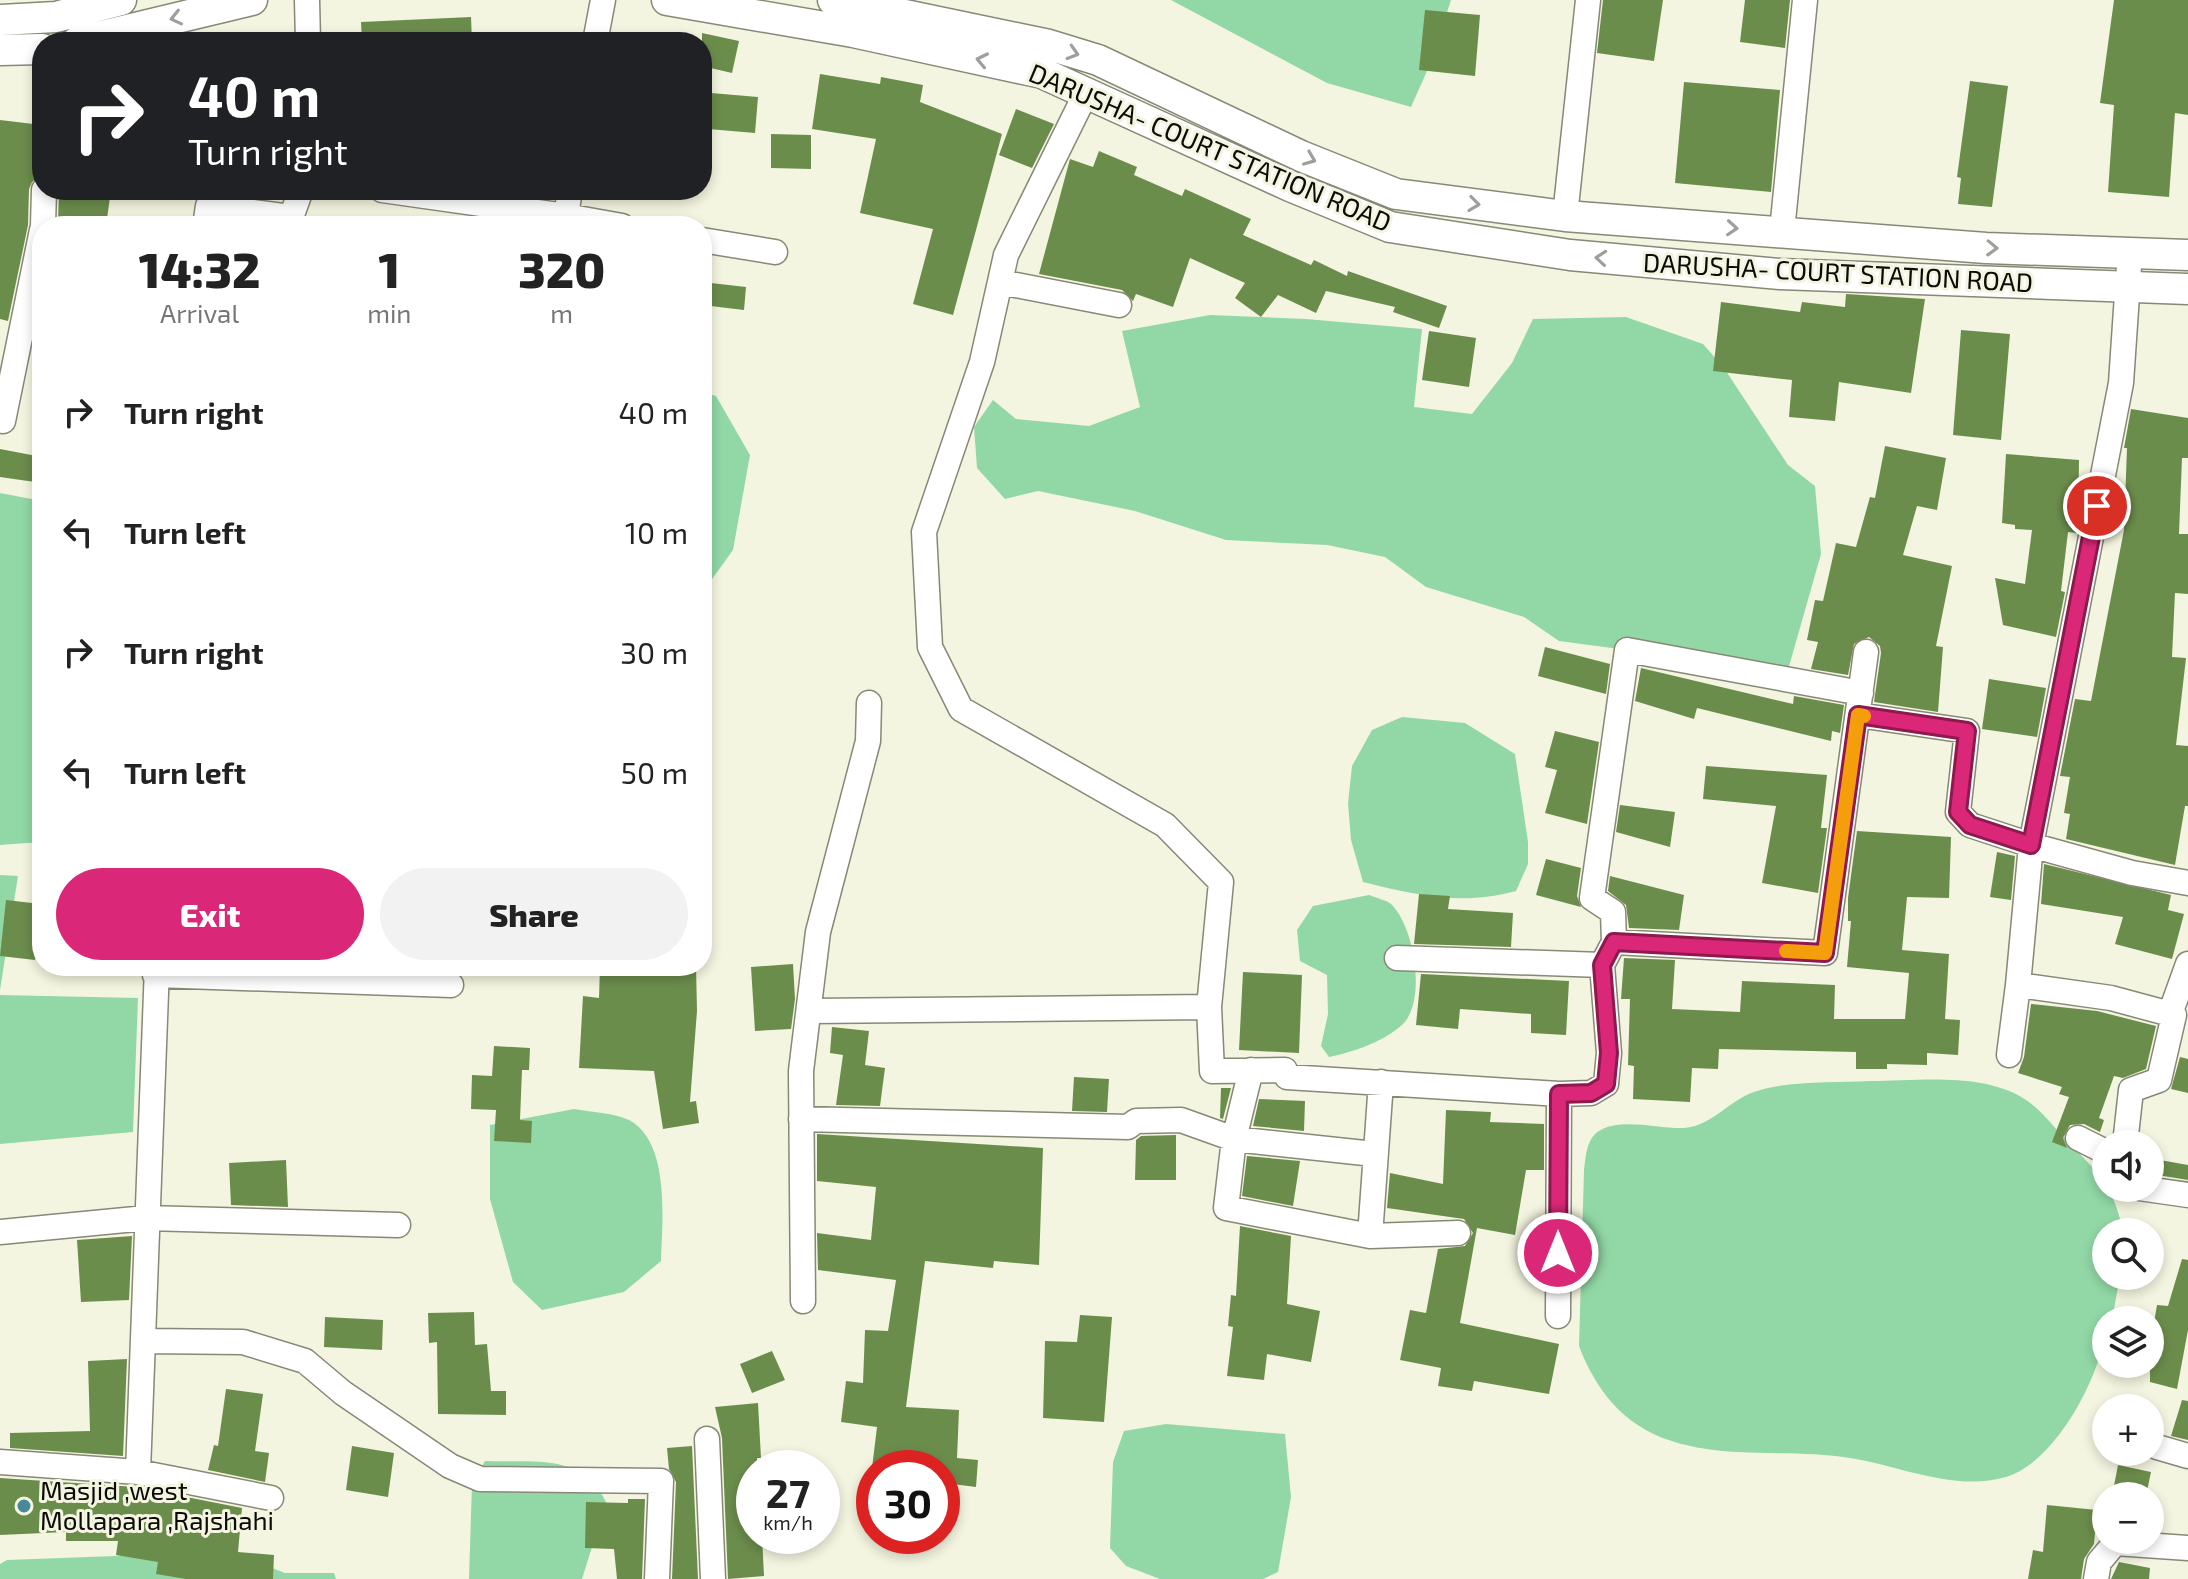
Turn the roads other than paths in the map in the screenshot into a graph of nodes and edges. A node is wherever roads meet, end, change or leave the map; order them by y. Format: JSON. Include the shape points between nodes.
{"nodes":[{"id":1,"x":121,"y":0,"type":"edge"},
{"id":2,"x":307,"y":0,"type":"edge"},
{"id":3,"x":603,"y":0,"type":"edge"},
{"id":4,"x":667,"y":0,"type":"edge"},
{"id":5,"x":833,"y":0,"type":"edge"},
{"id":6,"x":1588,"y":0,"type":"edge"},
{"id":7,"x":1805,"y":0,"type":"edge"},
{"id":8,"x":237,"y":2,"type":"edge"},
{"id":9,"x":0,"y":20,"type":"edge"},
{"id":10,"x":117,"y":32,"type":"edge"},
{"id":11,"x":308,"y":32,"type":"edge"},
{"id":12,"x":597,"y":32,"type":"edge"},
{"id":13,"x":32,"y":49,"type":"edge"},
{"id":14,"x":0,"y":50,"type":"edge"},
{"id":15,"x":1087,"y":91,"type":"junction"},
{"id":16,"x":453,"y":200,"type":"edge"},
{"id":17,"x":568,"y":200,"type":"edge"},
{"id":18,"x":206,"y":216,"type":"edge"},
{"id":19,"x":259,"y":216,"type":"edge"},
{"id":20,"x":566,"y":216,"type":"joint"},
{"id":21,"x":1565,"y":216,"type":"junction"},
{"id":22,"x":1782,"y":231,"type":"junction"},
{"id":23,"x":712,"y":242,"type":"edge"},
{"id":24,"x":2130,"y":251,"type":"junction"},
{"id":25,"x":775,"y":252,"type":"dead end"},
{"id":26,"x":2188,"y":255,"type":"edge"},
{"id":27,"x":32,"y":263,"type":"edge"},
{"id":28,"x":1000,"y":282,"type":"junction"},
{"id":29,"x":2126,"y":288,"type":"junction"},
{"id":30,"x":2188,"y":289,"type":"edge"},
{"id":31,"x":1119,"y":305,"type":"dead end"},
{"id":32,"x":10,"y":341,"type":"edge"},
{"id":33,"x":3,"y":421,"type":"dead end"},
{"id":34,"x":1866,"y":652,"type":"dead end"},
{"id":35,"x":869,"y":703,"type":"dead end"},
{"id":36,"x":1859,"y":704,"type":"junction"},
{"id":37,"x":2031,"y":845,"type":"junction"},
{"id":38,"x":2188,"y":883,"type":"edge"},
{"id":39,"x":1614,"y":942,"type":"junction"},
{"id":40,"x":1397,"y":958,"type":"dead end"},
{"id":41,"x":2188,"y":964,"type":"edge"},
{"id":42,"x":1602,"y":965,"type":"junction"},
{"id":43,"x":156,"y":976,"type":"edge"},
{"id":44,"x":274,"y":976,"type":"edge"},
{"id":45,"x":451,"y":985,"type":"dead end"},
{"id":46,"x":2018,"y":985,"type":"junction"},
{"id":47,"x":1209,"y":1007,"type":"junction"},
{"id":48,"x":811,"y":1011,"type":"junction"},
{"id":49,"x":2170,"y":1014,"type":"junction"},
{"id":50,"x":2009,"y":1055,"type":"dead end"},
{"id":51,"x":1251,"y":1070,"type":"junction"},
{"id":52,"x":1381,"y":1082,"type":"junction"},
{"id":53,"x":1559,"y":1094,"type":"junction"},
{"id":54,"x":801,"y":1119,"type":"junction"},
{"id":55,"x":2127,"y":1130,"type":"edge"},
{"id":56,"x":2078,"y":1138,"type":"dead end"},
{"id":57,"x":1234,"y":1139,"type":"junction"},
{"id":58,"x":2092,"y":1145,"type":"edge"},
{"id":59,"x":1374,"y":1154,"type":"junction"},
{"id":60,"x":2164,"y":1192,"type":"edge"},
{"id":61,"x":2188,"y":1195,"type":"edge"},
{"id":62,"x":146,"y":1218,"type":"junction"},
{"id":63,"x":398,"y":1225,"type":"dead end"},
{"id":64,"x":0,"y":1232,"type":"edge"},
{"id":65,"x":1458,"y":1233,"type":"dead end"},
{"id":66,"x":1370,"y":1236,"type":"junction"},
{"id":67,"x":803,"y":1301,"type":"dead end"},
{"id":68,"x":1558,"y":1316,"type":"dead end"},
{"id":69,"x":144,"y":1341,"type":"junction"},
{"id":70,"x":707,"y":1439,"type":"dead end"},
{"id":71,"x":2164,"y":1449,"type":"edge"},
{"id":72,"x":2188,"y":1456,"type":"edge"},
{"id":73,"x":0,"y":1462,"type":"edge"},
{"id":74,"x":138,"y":1472,"type":"junction"},
{"id":75,"x":271,"y":1498,"type":"dead end"},
{"id":76,"x":2188,"y":1548,"type":"edge"},
{"id":77,"x":657,"y":1579,"type":"edge"},
{"id":78,"x":713,"y":1579,"type":"edge"},
{"id":79,"x":2096,"y":1579,"type":"edge"}],
"edges":[{"from":1,"to":9,"type":"street","via":[[56,17]]},
{"from":2,"to":11,"type":"street"},
{"from":3,"to":12,"type":"street"},
{"from":15,"to":4,"type":"street","name":"DARUSHA- COURT STATION ROAD","one_way":true,"via":[[1042,73],[853,32]]},
{"from":5,"to":21,"type":"street","name":"DARUSHA- COURT STATION ROAD","one_way":true,"via":[[1098,60],[1301,156],[1396,194]]},
{"from":6,"to":21,"type":"street"},
{"from":7,"to":22,"type":"street"},
{"from":8,"to":10,"type":"street","one_way":true},
{"from":13,"to":14,"type":"street"},
{"from":15,"to":28,"type":"street","via":[[1006,255]]},
{"from":29,"to":15,"type":"street","name":"DARUSHA- COURT STATION ROAD","one_way":true,"via":[[1780,274],[1570,255],[1390,227]]},
{"from":16,"to":20,"type":"street"},
{"from":17,"to":20,"type":"street"},
{"from":18,"to":19,"type":"street","via":[[208,206]]},
{"from":21,"to":22,"type":"street","name":"DARUSHA- COURT STATION ROAD","one_way":true},
{"from":22,"to":24,"type":"street","name":"DARUSHA- COURT STATION ROAD","one_way":true,"via":[[1986,248]]},
{"from":23,"to":25,"type":"street"},
{"from":24,"to":26,"type":"street","name":"DARUSHA- COURT STATION ROAD"},
{"from":24,"to":29,"type":"street"},
{"from":27,"to":32,"type":"street"},
{"from":28,"to":31,"type":"street"},
{"from":28,"to":47,"type":"street","via":[[982,362],[924,532],[930,647],[961,709],[1165,825],[1221,882]]},
{"from":29,"to":30,"type":"street","name":"DARUSHA- COURT STATION ROAD"},
{"from":29,"to":37,"type":"street","via":[[2121,383]]},
{"from":32,"to":33,"type":"street"},
{"from":34,"to":36,"type":"street"},
{"from":35,"to":48,"type":"street","via":[[868,741],[818,932]]},
{"from":36,"to":37,"type":"street","via":[[1967,731],[1958,812],[1970,825]]},
{"from":36,"to":39,"type":"street","via":[[1825,953]]},
{"from":36,"to":39,"type":"street","via":[[1627,650],[1592,898],[1613,912]]},
{"from":37,"to":38,"type":"street"},
{"from":37,"to":46,"type":"street"},
{"from":39,"to":42,"type":"street"},
{"from":40,"to":42,"type":"street"},
{"from":41,"to":49,"type":"street"},
{"from":42,"to":53,"type":"street","via":[[1609,1053],[1606,1084],[1591,1093]]},
{"from":43,"to":62,"type":"street"},
{"from":44,"to":45,"type":"street"},
{"from":46,"to":49,"type":"street","via":[[2111,998]]},
{"from":46,"to":50,"type":"street"},
{"from":47,"to":48,"type":"street"},
{"from":47,"to":51,"type":"street","via":[[1212,1071]]},
{"from":48,"to":54,"type":"street","via":[[801,1071]]},
{"from":49,"to":55,"type":"street","via":[[2174,1015],[2159,1080],[2131,1090]]},
{"from":51,"to":52,"type":"street"},
{"from":51,"to":57,"type":"street"},
{"from":52,"to":53,"type":"street"},
{"from":52,"to":59,"type":"street"},
{"from":53,"to":68,"type":"street"},
{"from":54,"to":57,"type":"street","via":[[1087,1127],[1181,1120]]},
{"from":54,"to":67,"type":"street"},
{"from":56,"to":58,"type":"street"},
{"from":57,"to":59,"type":"street"},
{"from":57,"to":66,"type":"street","via":[[1226,1208]]},
{"from":59,"to":66,"type":"street"},
{"from":60,"to":61,"type":"street"},
{"from":62,"to":63,"type":"street"},
{"from":62,"to":64,"type":"street"},
{"from":62,"to":69,"type":"street"},
{"from":65,"to":66,"type":"street"},
{"from":69,"to":74,"type":"street"},
{"from":69,"to":77,"type":"street","via":[[243,1342],[305,1361],[450,1466],[480,1479],[661,1481]]},
{"from":70,"to":78,"type":"street"},
{"from":71,"to":72,"type":"street"},
{"from":73,"to":74,"type":"street"},
{"from":74,"to":75,"type":"street"},
{"from":76,"to":79,"type":"street","via":[[2115,1543],[2099,1562]]}]}
